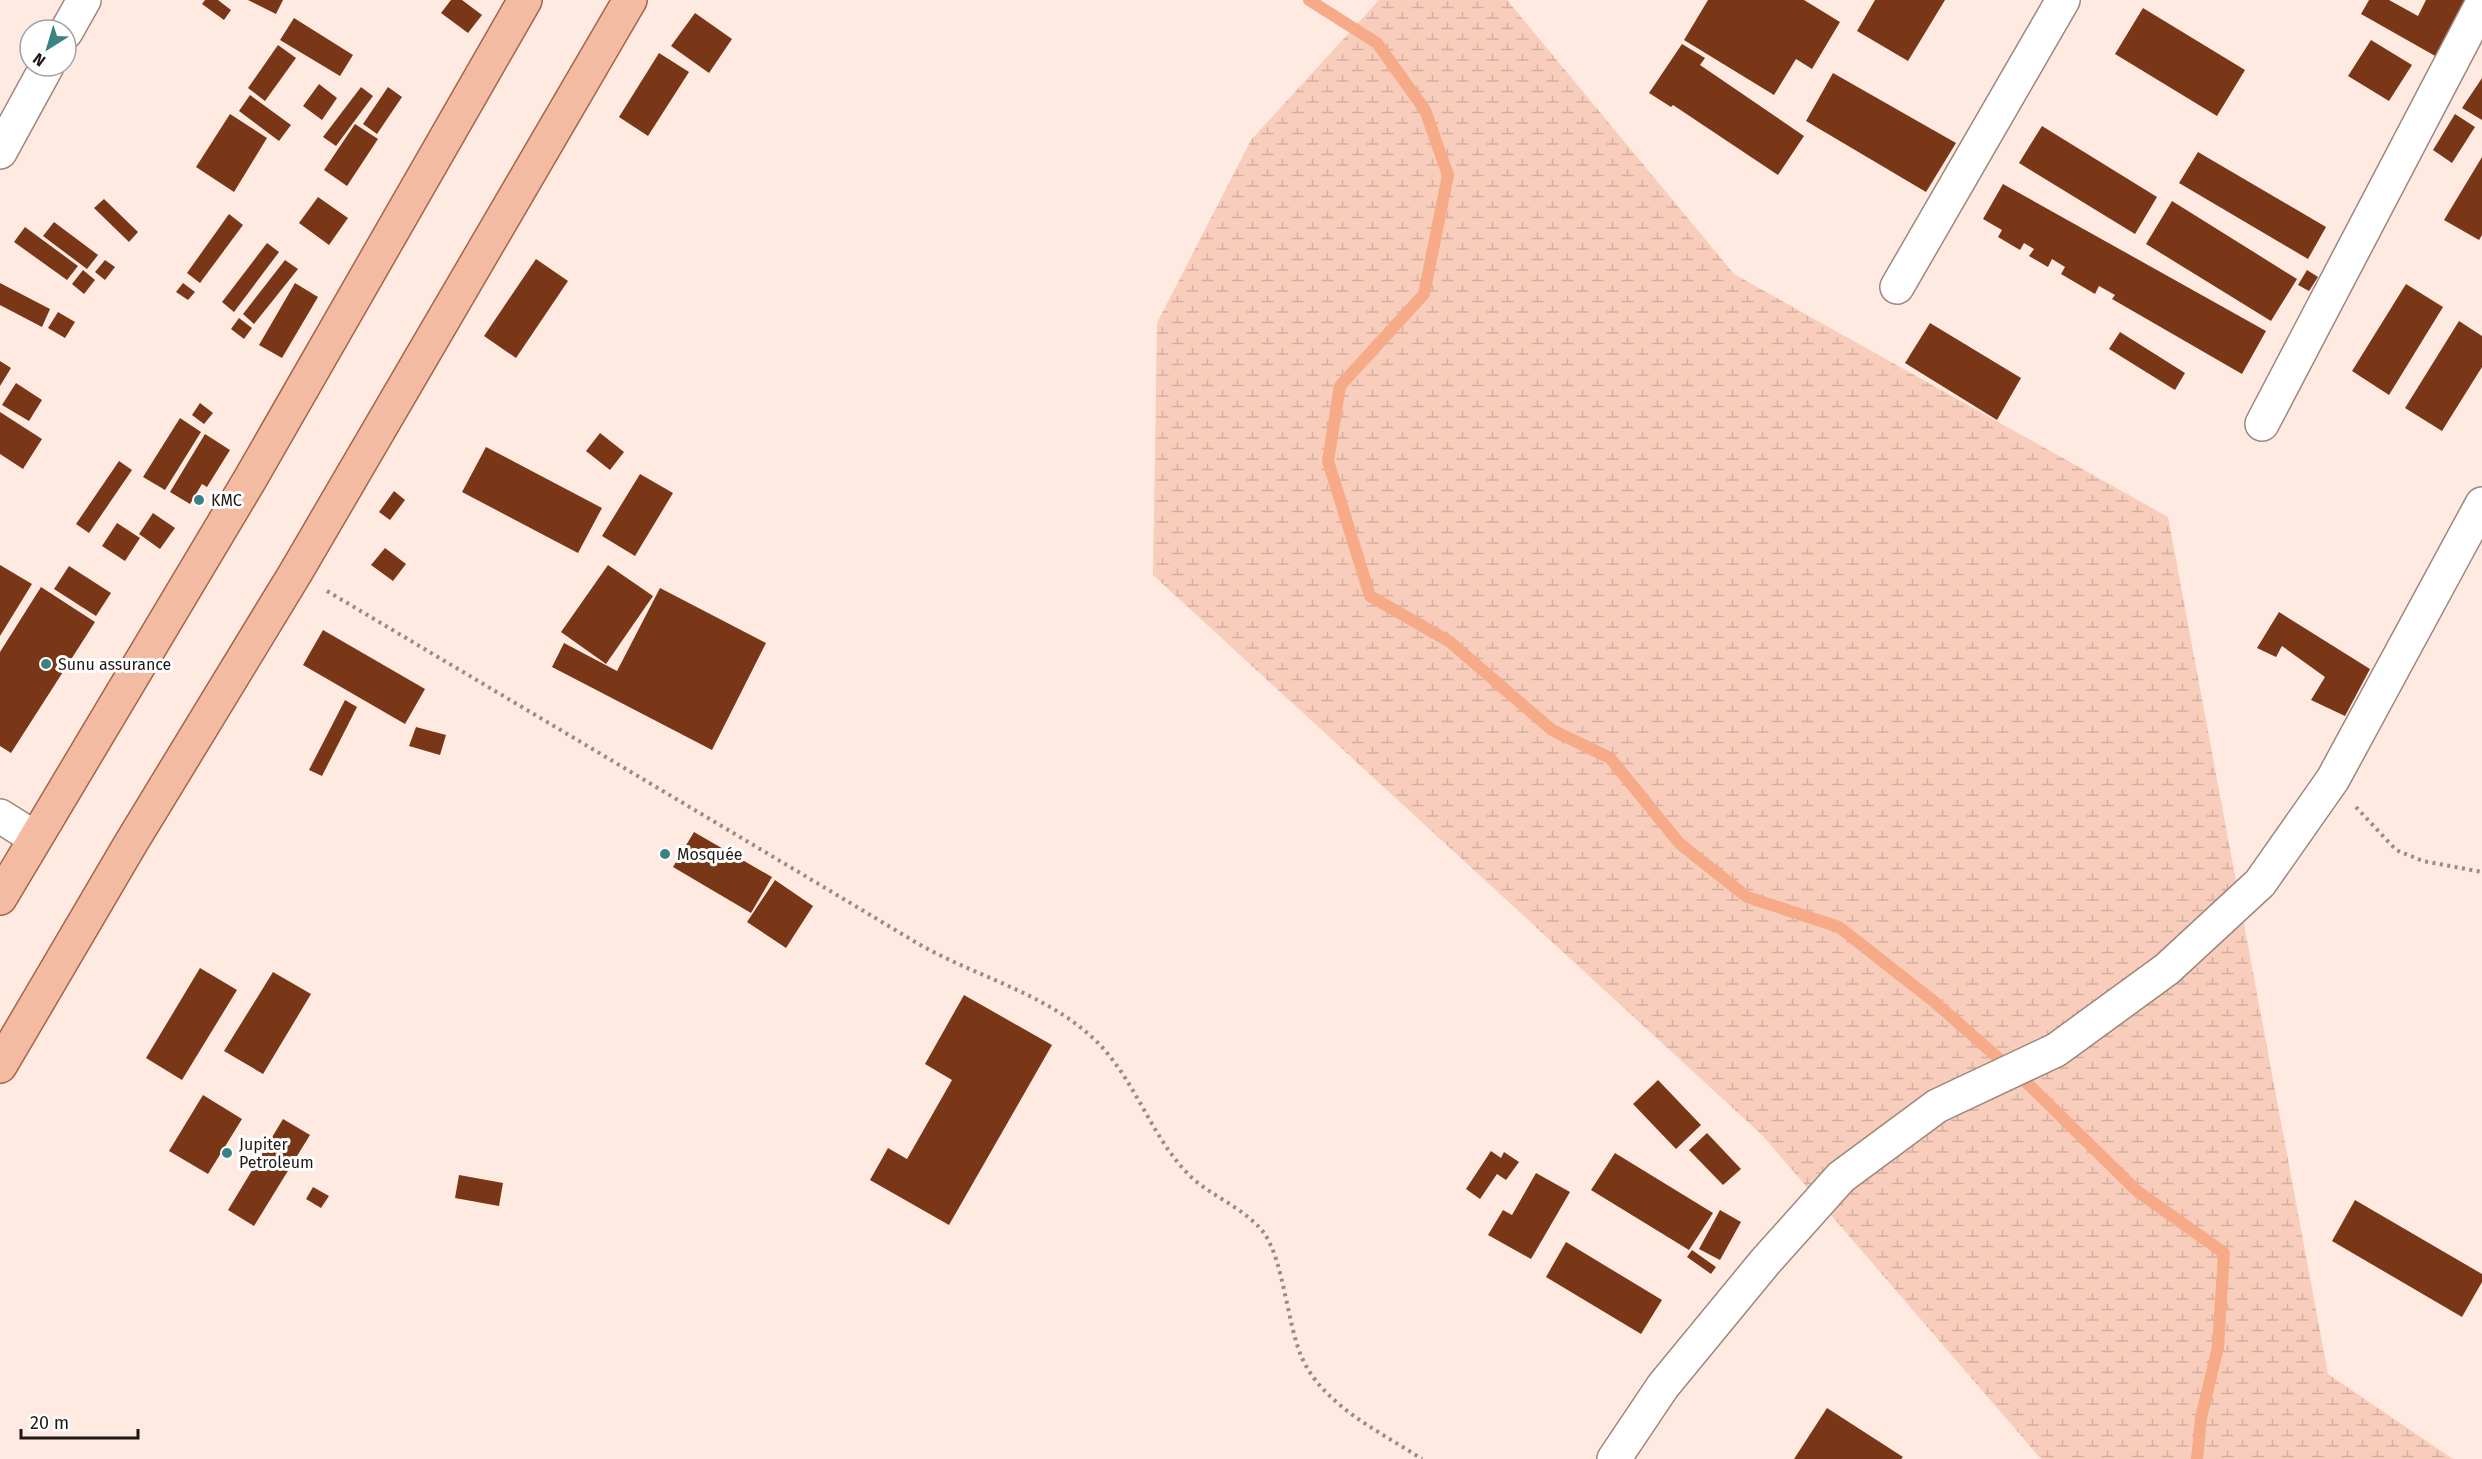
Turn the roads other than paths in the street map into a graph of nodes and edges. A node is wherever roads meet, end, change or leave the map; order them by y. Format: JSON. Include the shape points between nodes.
{"nodes":[{"id":1,"x":84,"y":0,"type":"edge"},
{"id":2,"x":525,"y":0,"type":"edge"},
{"id":3,"x":630,"y":0,"type":"edge"},
{"id":4,"x":2063,"y":0,"type":"edge"},
{"id":5,"x":2482,"y":4,"type":"edge"},
{"id":6,"x":74,"y":18,"type":"edge"},
{"id":7,"x":40,"y":78,"type":"edge"},
{"id":8,"x":0,"y":152,"type":"edge"},
{"id":9,"x":1897,"y":287,"type":"dead end"},
{"id":10,"x":2262,"y":424,"type":"dead end"},
{"id":11,"x":2482,"y":504,"type":"edge"},
{"id":12,"x":0,"y":816,"type":"edge"},
{"id":13,"x":35,"y":838,"type":"junction"},
{"id":14,"x":0,"y":898,"type":"edge"},
{"id":15,"x":0,"y":1066,"type":"edge"},
{"id":16,"x":1614,"y":1459,"type":"edge"}],
"edges":[{"from":1,"to":6,"type":"street"},
{"from":2,"to":13,"type":"main road","via":[[249,481]]},
{"from":3,"to":15,"type":"main road","via":[[296,572]]},
{"from":4,"to":9,"type":"street"},
{"from":5,"to":10,"type":"street"},
{"from":7,"to":8,"type":"street"},
{"from":11,"to":16,"type":"street","via":[[2333,779],[2260,883],[2167,969],[2056,1050],[1937,1106],[1841,1177],[1663,1386]]},
{"from":12,"to":13,"type":"street"},
{"from":13,"to":14,"type":"main road"}]}
